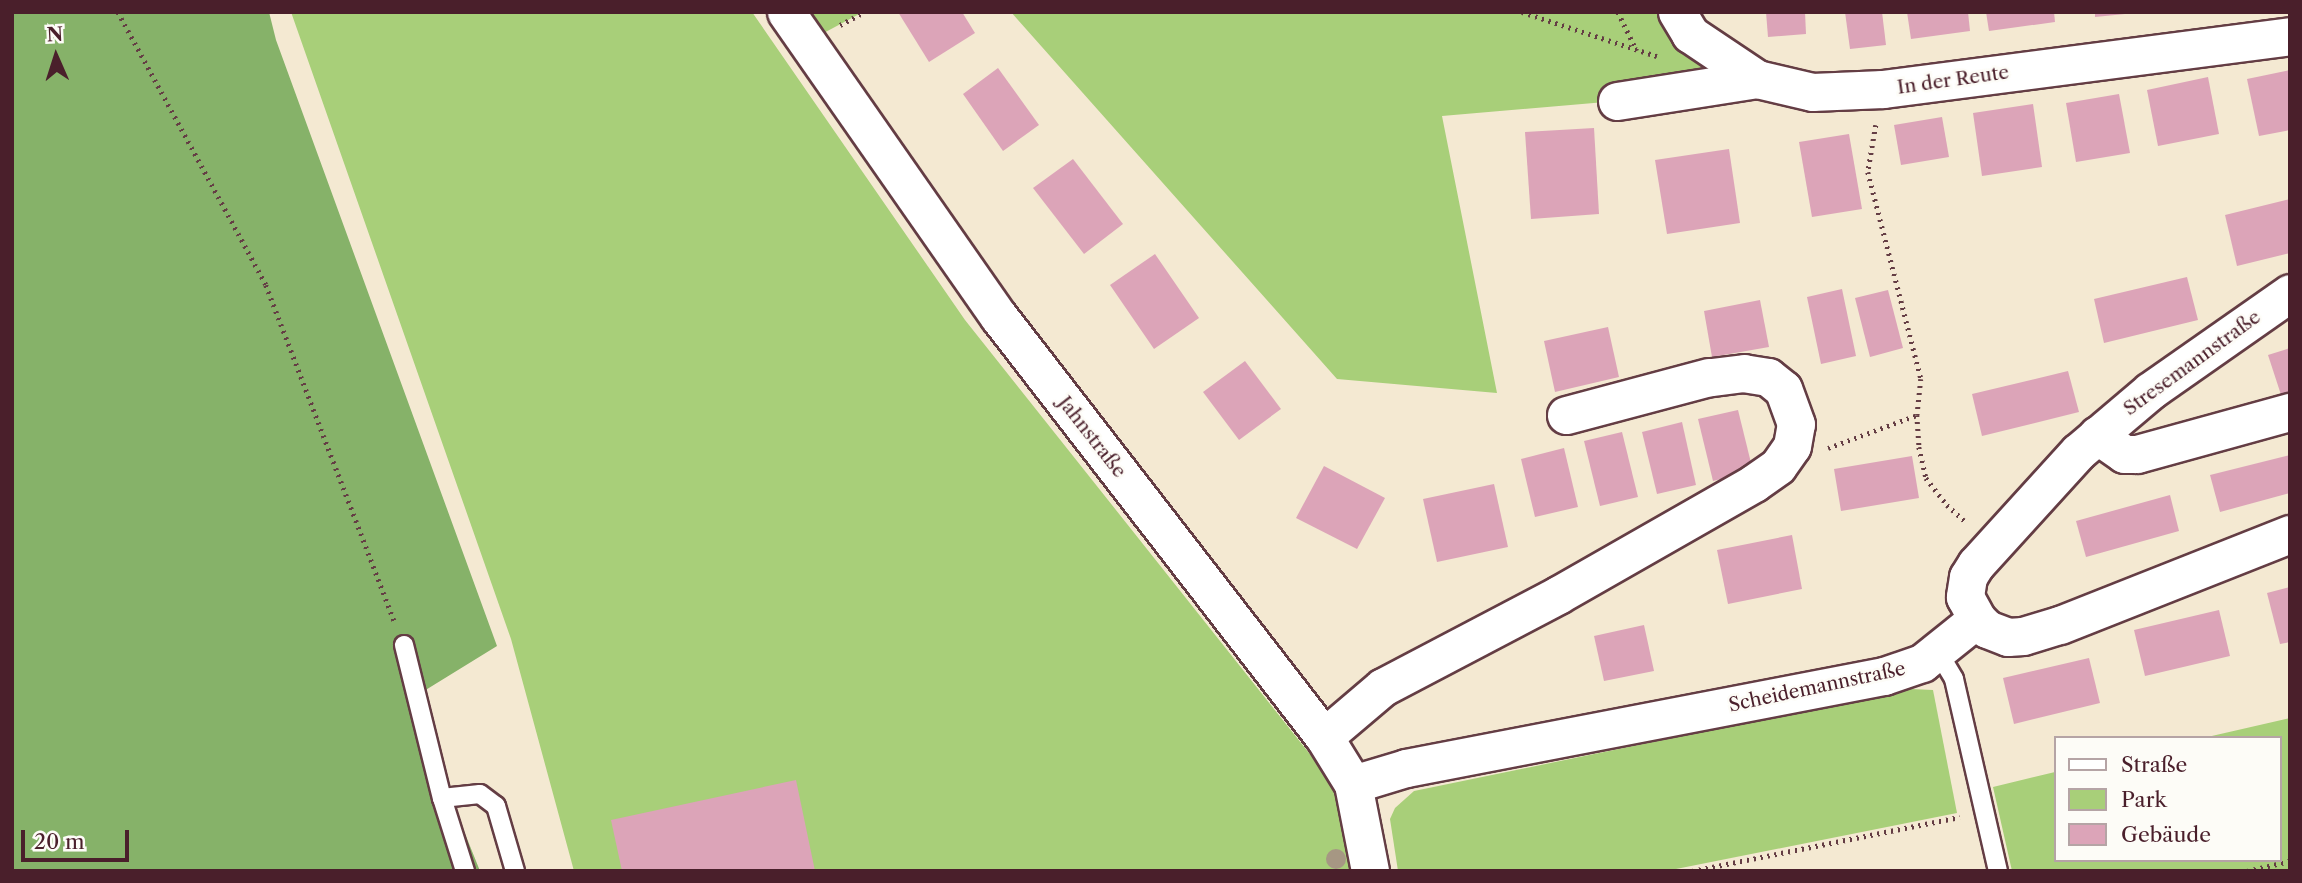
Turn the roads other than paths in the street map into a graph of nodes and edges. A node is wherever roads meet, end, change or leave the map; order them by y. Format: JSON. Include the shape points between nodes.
{"nodes":[{"id":1,"x":786,"y":12,"type":"edge"},
{"id":2,"x":1677,"y":12,"type":"edge"},
{"id":3,"x":2290,"y":36,"type":"edge"},
{"id":4,"x":1757,"y":79,"type":"junction"},
{"id":5,"x":1617,"y":101,"type":"dead end"},
{"id":6,"x":2290,"y":293,"type":"edge"},
{"id":7,"x":2290,"y":412,"type":"edge"},
{"id":8,"x":1566,"y":415,"type":"dead end"},
{"id":9,"x":2097,"y":435,"type":"junction"},
{"id":10,"x":2290,"y":534,"type":"edge"},
{"id":11,"x":1977,"y":619,"type":"junction"},
{"id":12,"x":404,"y":645,"type":"road end"},
{"id":13,"x":1938,"y":652,"type":"junction"},
{"id":14,"x":1324,"y":737,"type":"junction"},
{"id":15,"x":1353,"y":784,"type":"junction"},
{"id":16,"x":442,"y":798,"type":"junction"},
{"id":17,"x":465,"y":871,"type":"edge"},
{"id":18,"x":515,"y":871,"type":"edge"},
{"id":19,"x":1370,"y":871,"type":"edge"},
{"id":20,"x":1998,"y":871,"type":"edge"}],
"edges":[{"from":1,"to":14,"type":"street","name":"Jahnstraße","via":[[999,317]]},
{"from":2,"to":4,"type":"street","via":[[1690,34]]},
{"from":3,"to":4,"type":"street","name":"In der Reute","via":[[1883,89],[1812,92]]},
{"from":4,"to":5,"type":"street","name":"In der Reute"},
{"from":6,"to":9,"type":"street","name":"Stresemannstraße","via":[[2150,391]]},
{"from":7,"to":9,"type":"street","via":[[2137,454],[2124,454]]},
{"from":8,"to":14,"type":"street","via":[[1709,377],[1744,373],[1768,377],[1783,389],[1796,424],[1792,446],[1778,466],[1558,595],[1382,687]]},
{"from":9,"to":11,"type":"street","name":"Stresemannstraße","via":[[1976,564],[1965,587]]},
{"from":10,"to":11,"type":"street","via":[[2038,633],[1997,635]]},
{"from":11,"to":13,"type":"street","name":"Scheidemannstraße"},
{"from":12,"to":16,"type":"lane"},
{"from":13,"to":15,"type":"street","name":"Scheidemannstraße","via":[[1903,670],[1860,682],[1406,768]]},
{"from":13,"to":20,"type":"lane","via":[[1954,679]]},
{"from":14,"to":15,"type":"street","name":"Jahnstraße"},
{"from":15,"to":19,"type":"street","name":"Jahnstraße"},
{"from":16,"to":17,"type":"lane"},
{"from":16,"to":18,"type":"lane","via":[[480,794],[496,806]]}]}
